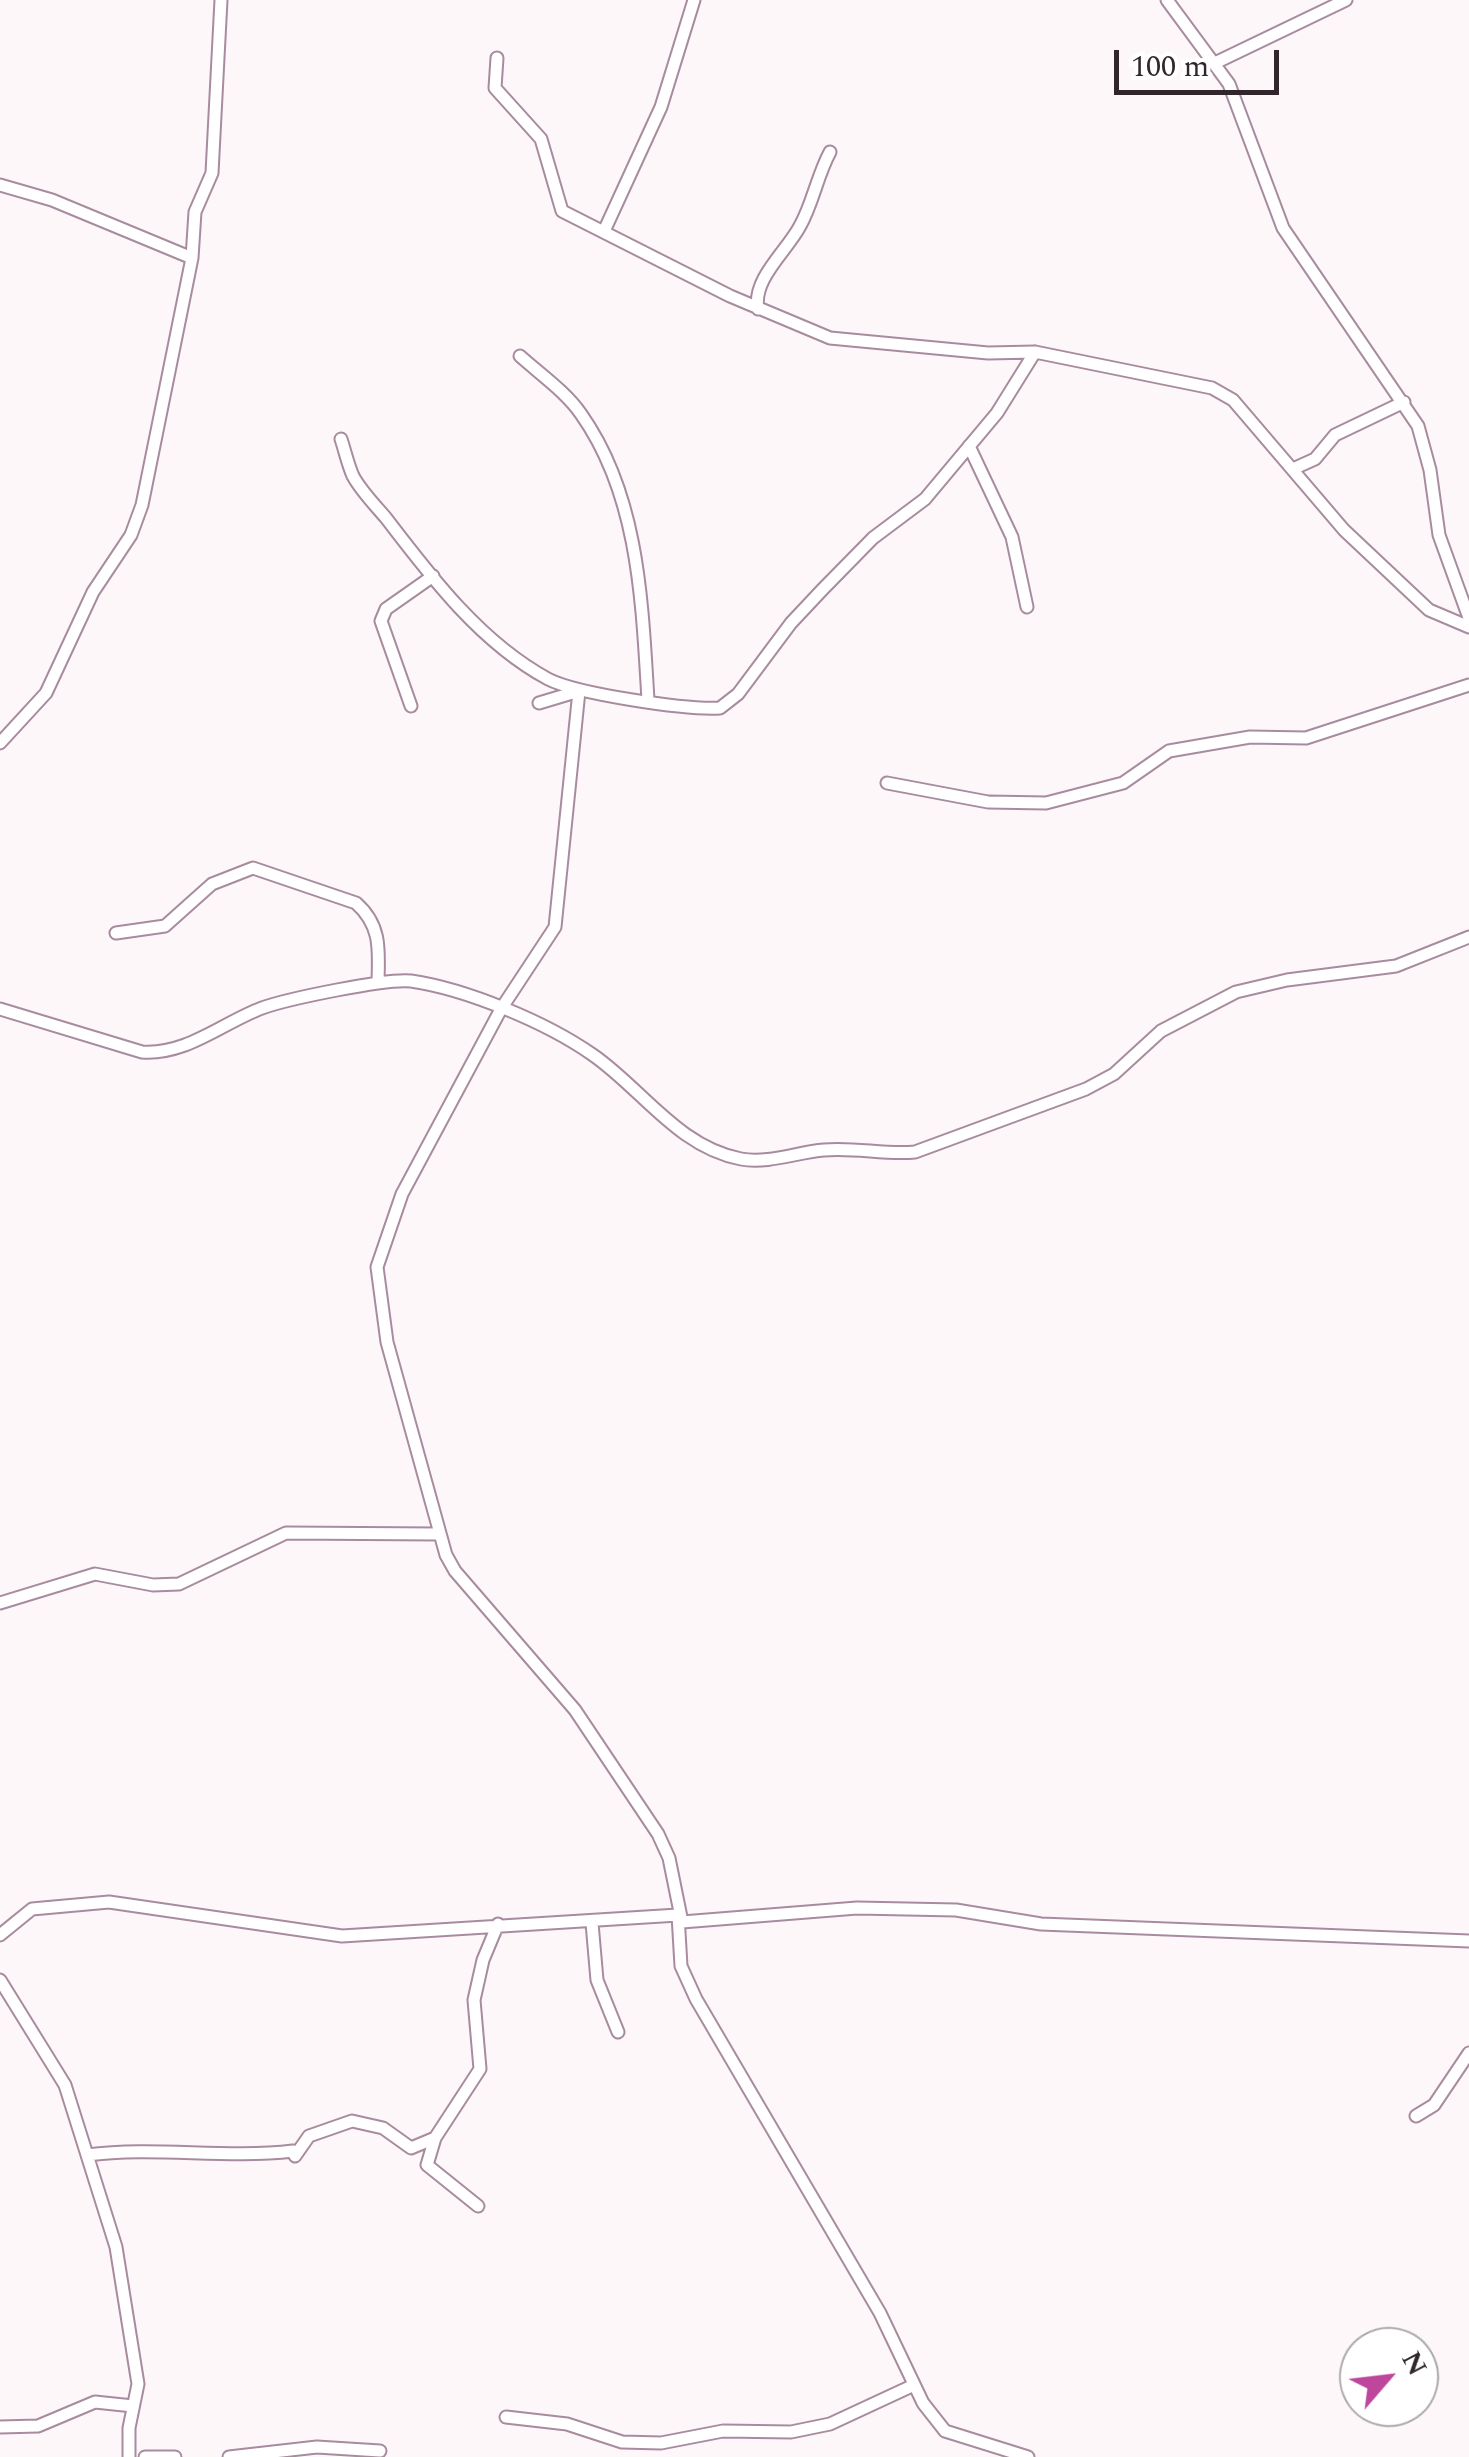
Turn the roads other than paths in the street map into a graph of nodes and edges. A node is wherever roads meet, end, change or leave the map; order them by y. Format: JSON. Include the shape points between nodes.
{"nodes":[{"id":1,"x":221,"y":0,"type":"edge"},
{"id":2,"x":694,"y":0,"type":"edge"},
{"id":3,"x":1167,"y":0,"type":"edge"},
{"id":4,"x":1346,"y":0,"type":"edge"},
{"id":5,"x":497,"y":58,"type":"dead end"},
{"id":6,"x":1217,"y":62,"type":"junction"},
{"id":7,"x":830,"y":152,"type":"dead end"},
{"id":8,"x":0,"y":185,"type":"edge"},
{"id":9,"x":605,"y":229,"type":"junction"},
{"id":10,"x":192,"y":258,"type":"junction"},
{"id":11,"x":758,"y":309,"type":"junction"},
{"id":12,"x":1034,"y":352,"type":"junction"},
{"id":13,"x":520,"y":356,"type":"dead end"},
{"id":14,"x":1404,"y":402,"type":"junction"},
{"id":15,"x":341,"y":440,"type":"dead end"},
{"id":16,"x":969,"y":446,"type":"junction"},
{"id":17,"x":1294,"y":468,"type":"junction"},
{"id":18,"x":433,"y":576,"type":"junction"},
{"id":19,"x":1026,"y":606,"type":"dead end"},
{"id":20,"x":1469,"y":618,"type":"edge"},
{"id":21,"x":1469,"y":627,"type":"edge"},
{"id":22,"x":1469,"y":685,"type":"edge"},
{"id":23,"x":579,"y":690,"type":"junction"},
{"id":24,"x":648,"y":700,"type":"junction"},
{"id":25,"x":539,"y":703,"type":"dead end"},
{"id":26,"x":411,"y":706,"type":"dead end"},
{"id":27,"x":0,"y":743,"type":"edge"},
{"id":28,"x":886,"y":783,"type":"dead end"},
{"id":29,"x":116,"y":933,"type":"dead end"},
{"id":30,"x":1469,"y":937,"type":"edge"},
{"id":31,"x":378,"y":980,"type":"junction"},
{"id":32,"x":0,"y":1009,"type":"edge"},
{"id":33,"x":500,"y":1009,"type":"junction"},
{"id":34,"x":438,"y":1534,"type":"junction"},
{"id":35,"x":0,"y":1603,"type":"edge"},
{"id":36,"x":680,"y":1919,"type":"junction"},
{"id":37,"x":592,"y":1923,"type":"junction"},
{"id":38,"x":498,"y":1924,"type":"junction"},
{"id":39,"x":0,"y":1935,"type":"edge"},
{"id":40,"x":1469,"y":1941,"type":"edge"},
{"id":41,"x":0,"y":1980,"type":"edge"},
{"id":42,"x":618,"y":2032,"type":"dead end"},
{"id":43,"x":1469,"y":2054,"type":"edge"},
{"id":44,"x":1416,"y":2116,"type":"dead end"},
{"id":45,"x":435,"y":2138,"type":"junction"},
{"id":46,"x":86,"y":2155,"type":"junction"},
{"id":47,"x":478,"y":2206,"type":"dead end"},
{"id":48,"x":914,"y":2384,"type":"junction"},
{"id":49,"x":133,"y":2406,"type":"junction"},
{"id":50,"x":506,"y":2417,"type":"dead end"},
{"id":51,"x":0,"y":2427,"type":"edge"},
{"id":52,"x":380,"y":2451,"type":"dead end"},
{"id":53,"x":129,"y":2457,"type":"edge"},
{"id":54,"x":145,"y":2457,"type":"edge"},
{"id":55,"x":175,"y":2457,"type":"edge"},
{"id":56,"x":229,"y":2457,"type":"edge"},
{"id":57,"x":1028,"y":2457,"type":"edge"}],
"edges":[{"from":1,"to":10,"type":"street","via":[[212,173],[194,212]]},
{"from":2,"to":9,"type":"street","via":[[660,107]]},
{"from":3,"to":6,"type":"street"},
{"from":4,"to":6,"type":"street"},
{"from":5,"to":9,"type":"street","via":[[495,88],[542,139],[562,211]]},
{"from":6,"to":14,"type":"street","via":[[1283,228]]},
{"from":7,"to":11,"type":"street","via":[[799,230],[761,288]]},
{"from":8,"to":10,"type":"street"},
{"from":9,"to":11,"type":"street"},
{"from":10,"to":27,"type":"street","via":[[132,535],[93,592],[46,693]]},
{"from":11,"to":12,"type":"street","via":[[849,341]]},
{"from":12,"to":16,"type":"street"},
{"from":12,"to":17,"type":"street","via":[[1212,388],[1233,400]]},
{"from":13,"to":24,"type":"street","via":[[580,412],[622,488],[643,611]]},
{"from":14,"to":17,"type":"street","via":[[1335,435],[1315,460]]},
{"from":14,"to":20,"type":"street","via":[[1418,426],[1439,535]]},
{"from":15,"to":18,"type":"street","via":[[353,476]]},
{"from":16,"to":19,"type":"street","via":[[1012,537]]},
{"from":16,"to":24,"type":"street","via":[[926,498],[873,538],[791,623],[729,704],[697,709]]},
{"from":17,"to":21,"type":"street","via":[[1344,530],[1429,610]]},
{"from":18,"to":23,"type":"street","via":[[512,655],[549,680]]},
{"from":18,"to":26,"type":"street","via":[[386,608],[381,621]]},
{"from":22,"to":28,"type":"street","via":[[1306,738],[1250,736],[1169,751],[1123,783],[1046,802],[988,802]]},
{"from":23,"to":24,"type":"street"},
{"from":23,"to":25,"type":"street"},
{"from":23,"to":33,"type":"street","via":[[555,927]]},
{"from":29,"to":31,"type":"street","via":[[165,926],[212,884],[253,868],[356,903],[378,938]]},
{"from":30,"to":33,"type":"street","via":[[1396,966],[1236,992],[1161,1032],[1086,1089],[896,1154],[827,1150],[743,1159],[717,1150],[651,1108],[593,1055]]},
{"from":31,"to":32,"type":"street","via":[[264,1007],[160,1053]]},
{"from":31,"to":33,"type":"street","via":[[442,986]]},
{"from":33,"to":34,"type":"street","via":[[402,1194],[378,1267],[386,1342]]},
{"from":34,"to":35,"type":"street","via":[[286,1534],[179,1584],[77,1576]]},
{"from":34,"to":36,"type":"street","via":[[455,1572],[575,1710],[658,1834]]},
{"from":36,"to":37,"type":"street"},
{"from":36,"to":40,"type":"street","via":[[936,1909],[1041,1924]]},
{"from":36,"to":48,"type":"street","via":[[681,1966],[696,2000],[880,2313]]},
{"from":37,"to":38,"type":"street"},
{"from":37,"to":42,"type":"street","via":[[597,1980]]},
{"from":38,"to":39,"type":"street","via":[[342,1936],[109,1902],[32,1909]]},
{"from":38,"to":45,"type":"street","via":[[474,2000],[480,2068]]},
{"from":41,"to":46,"type":"street","via":[[64,2085]]},
{"from":43,"to":44,"type":"street","via":[[1434,2105]]},
{"from":45,"to":46,"type":"street","via":[[411,2148],[383,2128],[352,2121],[309,2136],[295,2156],[130,2149]]},
{"from":45,"to":47,"type":"street","via":[[427,2166]]},
{"from":46,"to":49,"type":"street","via":[[126,2295],[138,2384]]},
{"from":48,"to":50,"type":"street","via":[[810,2428],[723,2431],[661,2443],[622,2442],[567,2424]]},
{"from":48,"to":57,"type":"street","via":[[945,2431]]},
{"from":49,"to":51,"type":"street","via":[[95,2402],[38,2426]]},
{"from":49,"to":53,"type":"street"},
{"from":52,"to":56,"type":"street","via":[[317,2447]]},
{"from":54,"to":55,"type":"street"}]}
